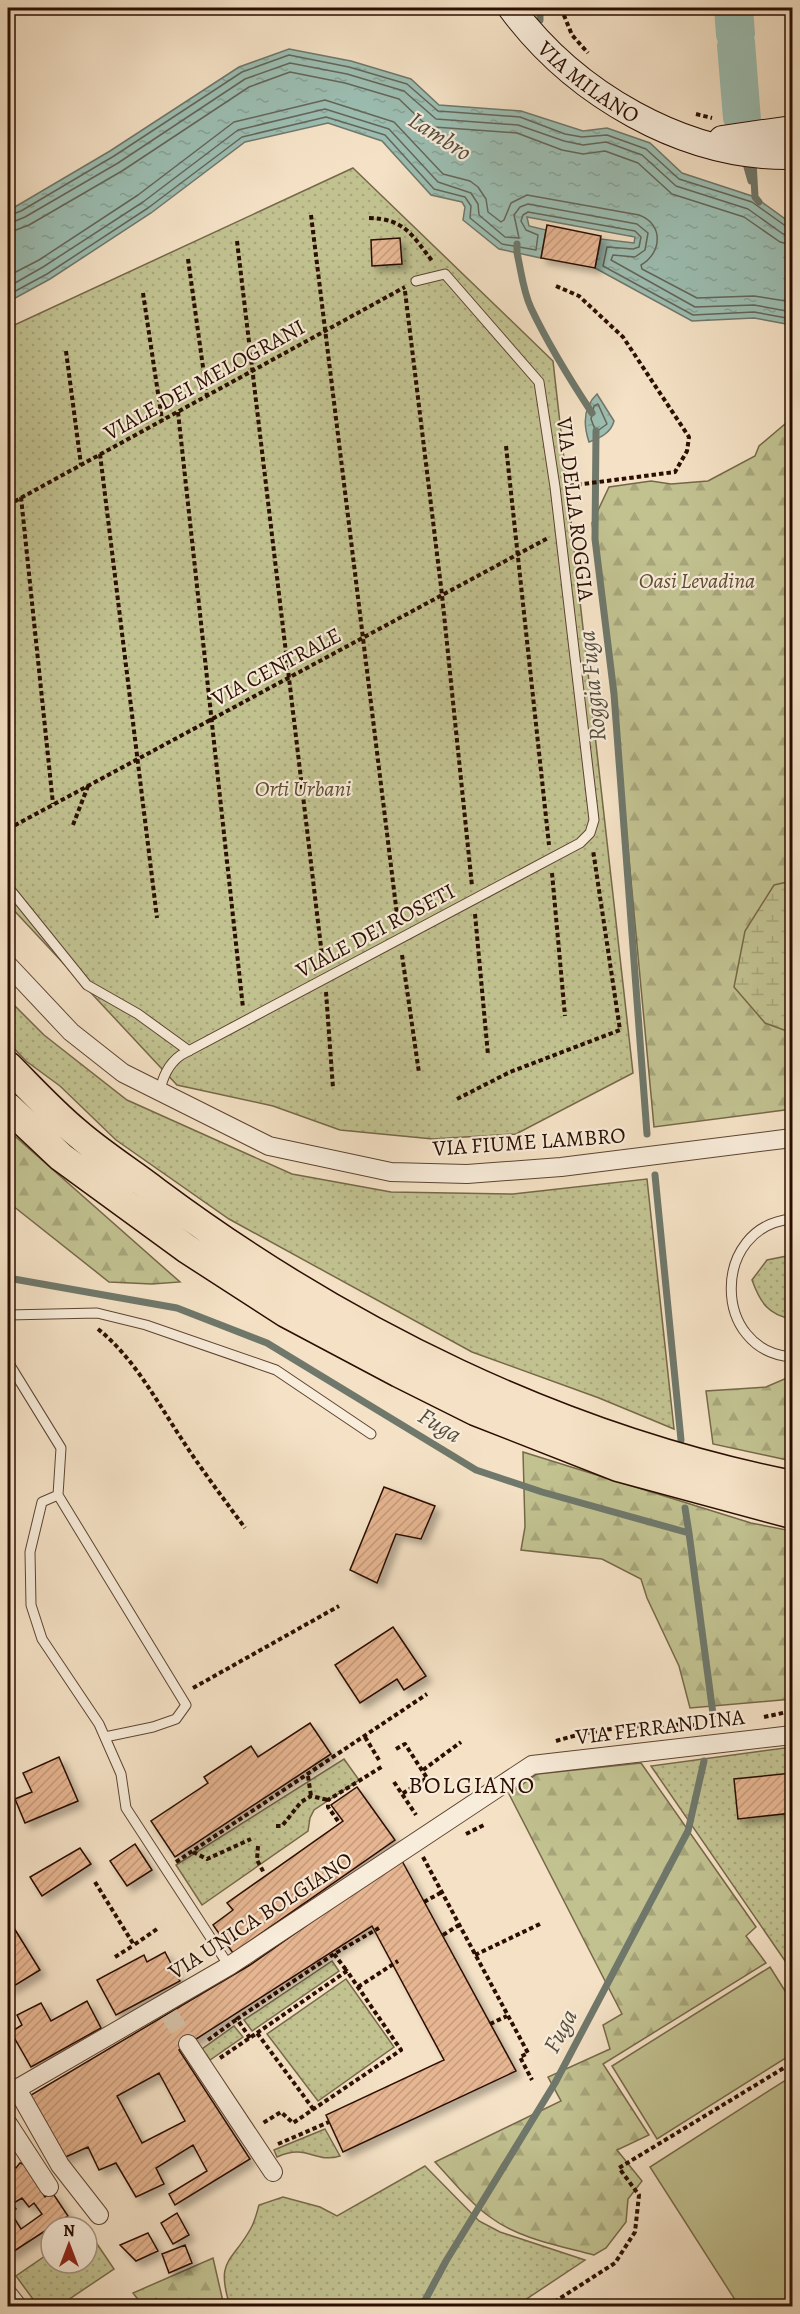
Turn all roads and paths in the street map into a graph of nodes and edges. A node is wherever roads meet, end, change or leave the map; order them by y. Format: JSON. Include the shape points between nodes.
{"nodes":[{"id":1,"x":510,"y":8,"type":"edge"},
{"id":2,"x":561,"y":8,"type":"edge"},
{"id":3,"x":593,"y":58,"type":"dead end"},
{"id":4,"x":721,"y":121,"type":"dead end"},
{"id":5,"x":686,"y":124,"type":"junction"},
{"id":6,"x":792,"y":129,"type":"edge"},
{"id":7,"x":792,"y":156,"type":"edge"},
{"id":8,"x":311,"y":215,"type":"dead end"},
{"id":9,"x":369,"y":218,"type":"dead end"},
{"id":10,"x":237,"y":241,"type":"dead end"},
{"id":11,"x":188,"y":259,"type":"dead end"},
{"id":12,"x":445,"y":274,"type":"junction"},
{"id":13,"x":416,"y":281,"type":"joint"},
{"id":14,"x":556,"y":286,"type":"dead end"},
{"id":15,"x":404,"y":287,"type":"junction"},
{"id":16,"x":143,"y":293,"type":"dead end"},
{"id":17,"x":326,"y":331,"type":"junction"},
{"id":18,"x":66,"y":351,"type":"dead end"},
{"id":19,"x":252,"y":371,"type":"junction"},
{"id":20,"x":207,"y":396,"type":"junction"},
{"id":21,"x":178,"y":412,"type":"junction"},
{"id":22,"x":162,"y":420,"type":"junction"},
{"id":23,"x":506,"y":446,"type":"dead end"},
{"id":24,"x":100,"y":454,"type":"junction"},
{"id":25,"x":81,"y":465,"type":"junction"},
{"id":26,"x":587,"y":484,"type":"dead end"},
{"id":27,"x":21,"y":497,"type":"junction"},
{"id":28,"x":8,"y":505,"type":"edge"},
{"id":29,"x":560,"y":531,"type":"junction"},
{"id":30,"x":519,"y":554,"type":"junction"},
{"id":31,"x":442,"y":595,"type":"junction"},
{"id":32,"x":363,"y":638,"type":"junction"},
{"id":33,"x":289,"y":677,"type":"junction"},
{"id":34,"x":210,"y":720,"type":"junction"},
{"id":35,"x":138,"y":759,"type":"junction"},
{"id":36,"x":89,"y":786,"type":"junction"},
{"id":37,"x":53,"y":804,"type":"junction"},
{"id":38,"x":73,"y":825,"type":"dead end"},
{"id":39,"x":8,"y":829,"type":"edge"},
{"id":40,"x":590,"y":832,"type":"junction"},
{"id":41,"x":551,"y":858,"type":"junction"},
{"id":42,"x":8,"y":887,"type":"edge"},
{"id":43,"x":473,"y":900,"type":"junction"},
{"id":44,"x":157,"y":918,"type":"dead end"},
{"id":45,"x":399,"y":939,"type":"junction"},
{"id":46,"x":8,"y":965,"type":"edge"},
{"id":47,"x":325,"y":979,"type":"junction"},
{"id":48,"x":565,"y":1016,"type":"dead end"},
{"id":49,"x":245,"y":1021,"type":"junction"},
{"id":50,"x":189,"y":1051,"type":"junction"},
{"id":51,"x":488,"y":1055,"type":"dead end"},
{"id":52,"x":8,"y":1066,"type":"edge"},
{"id":53,"x":419,"y":1073,"type":"dead end"},
{"id":54,"x":333,"y":1088,"type":"dead end"},
{"id":55,"x":159,"y":1093,"type":"junction"},
{"id":56,"x":457,"y":1099,"type":"dead end"},
{"id":57,"x":8,"y":1107,"type":"edge"},
{"id":58,"x":792,"y":1138,"type":"edge"},
{"id":59,"x":792,"y":1219,"type":"edge"},
{"id":60,"x":70,"y":1313,"type":"junction"},
{"id":61,"x":8,"y":1315,"type":"edge"},
{"id":62,"x":792,"y":1357,"type":"edge"},
{"id":63,"x":8,"y":1362,"type":"edge"},
{"id":64,"x":371,"y":1434,"type":"dead end"},
{"id":65,"x":792,"y":1485,"type":"edge"},
{"id":66,"x":58,"y":1495,"type":"junction"},
{"id":67,"x":792,"y":1514,"type":"edge"},
{"id":68,"x":245,"y":1528,"type":"dead end"},
{"id":69,"x":339,"y":1606,"type":"dead end"},
{"id":70,"x":428,"y":1694,"type":"dead end"},
{"id":71,"x":180,"y":1695,"type":"junction"},
{"id":72,"x":792,"y":1735,"type":"edge"},
{"id":73,"x":105,"y":1737,"type":"junction"},
{"id":74,"x":364,"y":1737,"type":"junction"},
{"id":75,"x":461,"y":1742,"type":"dead end"},
{"id":76,"x":396,"y":1749,"type":"dead end"},
{"id":77,"x":379,"y":1760,"type":"dead end"},
{"id":78,"x":532,"y":1765,"type":"joint"},
{"id":79,"x":383,"y":1766,"type":"dead end"},
{"id":80,"x":423,"y":1770,"type":"junction"},
{"id":81,"x":308,"y":1776,"type":"junction"},
{"id":82,"x":394,"y":1782,"type":"dead end"},
{"id":83,"x":402,"y":1794,"type":"junction"},
{"id":84,"x":311,"y":1796,"type":"junction"},
{"id":85,"x":328,"y":1800,"type":"junction"},
{"id":86,"x":416,"y":1815,"type":"dead end"},
{"id":87,"x":338,"y":1821,"type":"dead end"},
{"id":88,"x":486,"y":1824,"type":"dead end"},
{"id":89,"x":276,"y":1826,"type":"dead end"},
{"id":90,"x":465,"y":1835,"type":"dead end"},
{"id":91,"x":251,"y":1839,"type":"dead end"},
{"id":92,"x":258,"y":1846,"type":"dead end"},
{"id":93,"x":433,"y":1851,"type":"dead end"},
{"id":94,"x":192,"y":1852,"type":"junction"},
{"id":95,"x":164,"y":1869,"type":"junction"},
{"id":96,"x":264,"y":1873,"type":"dead end"},
{"id":97,"x":95,"y":1882,"type":"dead end"},
{"id":98,"x":441,"y":1892,"type":"junction"},
{"id":99,"x":424,"y":1902,"type":"dead end"},
{"id":100,"x":543,"y":1923,"type":"dead end"},
{"id":101,"x":459,"y":1925,"type":"junction"},
{"id":102,"x":379,"y":1928,"type":"dead end"},
{"id":103,"x":157,"y":1929,"type":"dead end"},
{"id":104,"x":442,"y":1935,"type":"dead end"},
{"id":105,"x":134,"y":1945,"type":"junction"},
{"id":106,"x":334,"y":1954,"type":"junction"},
{"id":107,"x":475,"y":1955,"type":"junction"},
{"id":108,"x":115,"y":1957,"type":"dead end"},
{"id":109,"x":398,"y":1961,"type":"dead end"},
{"id":110,"x":229,"y":1966,"type":"junction"},
{"id":111,"x":792,"y":1970,"type":"edge"},
{"id":112,"x":347,"y":1971,"type":"junction"},
{"id":113,"x":792,"y":1975,"type":"edge"},
{"id":114,"x":358,"y":1987,"type":"junction"},
{"id":115,"x":507,"y":2016,"type":"junction"},
{"id":116,"x":237,"y":2019,"type":"junction"},
{"id":117,"x":490,"y":2024,"type":"dead end"},
{"id":118,"x":257,"y":2033,"type":"junction"},
{"id":119,"x":250,"y":2038,"type":"junction"},
{"id":120,"x":190,"y":2048,"type":"joint"},
{"id":121,"x":792,"y":2063,"type":"edge"},
{"id":122,"x":205,"y":2069,"type":"junction"},
{"id":123,"x":532,"y":2080,"type":"dead end"},
{"id":124,"x":13,"y":2092,"type":"edge"},
{"id":125,"x":314,"y":2110,"type":"junction"},
{"id":126,"x":329,"y":2122,"type":"dead end"},
{"id":127,"x":8,"y":2124,"type":"edge"},
{"id":128,"x":245,"y":2134,"type":"junction"},
{"id":129,"x":270,"y":2147,"type":"dead end"},
{"id":130,"x":273,"y":2172,"type":"dead end"},
{"id":131,"x":49,"y":2187,"type":"dead end"},
{"id":132,"x":99,"y":2215,"type":"dead end"},
{"id":133,"x":8,"y":2287,"type":"edge"},
{"id":134,"x":23,"y":2307,"type":"edge"},
{"id":135,"x":548,"y":2307,"type":"edge"}],
"edges":[{"from":1,"to":5,"type":"street","name":"VIA MILANO","via":[[545,48],[583,81],[624,108]]},
{"from":2,"to":3,"type":"path","via":[[572,35]]},
{"from":4,"to":5,"type":"path"},
{"from":5,"to":6,"type":"street","name":"VIA MILANO","via":[[724,139]]},
{"from":5,"to":7,"type":"street","name":"VIA MILANO","via":[[744,152]]},
{"from":8,"to":17,"type":"path"},
{"from":9,"to":12,"type":"path","via":[[391,219],[405,227]]},
{"from":10,"to":19,"type":"path"},
{"from":11,"to":20,"type":"path"},
{"from":12,"to":13,"type":"lane"},
{"from":12,"to":29,"type":"lane","name":"VIA DELLA ROGGIA","via":[[539,382]]},
{"from":13,"to":15,"type":"path","name":"VIALE DEI MELOGRANI"},
{"from":14,"to":26,"type":"path","via":[[579,296],[623,337],[689,437],[687,451],[675,472]]},
{"from":15,"to":17,"type":"path","name":"VIALE DEI MELOGRANI"},
{"from":15,"to":31,"type":"path"},
{"from":16,"to":22,"type":"path"},
{"from":17,"to":19,"type":"path","name":"VIALE DEI MELOGRANI"},
{"from":17,"to":32,"type":"path"},
{"from":18,"to":25,"type":"path"},
{"from":19,"to":20,"type":"path","name":"VIALE DEI MELOGRANI"},
{"from":19,"to":33,"type":"path"},
{"from":20,"to":21,"type":"path","name":"VIALE DEI MELOGRANI"},
{"from":21,"to":22,"type":"path","name":"VIALE DEI MELOGRANI"},
{"from":21,"to":34,"type":"path"},
{"from":22,"to":24,"type":"path","name":"VIALE DEI MELOGRANI"},
{"from":23,"to":30,"type":"path"},
{"from":24,"to":25,"type":"path","name":"VIALE DEI MELOGRANI"},
{"from":24,"to":35,"type":"path"},
{"from":25,"to":27,"type":"path","name":"VIALE DEI MELOGRANI"},
{"from":27,"to":28,"type":"path","name":"VIALE DEI MELOGRANI"},
{"from":27,"to":37,"type":"path"},
{"from":29,"to":30,"type":"path","name":"VIA CENTRALE"},
{"from":29,"to":40,"type":"lane","name":"VIA DELLA ROGGIA","via":[[594,820]]},
{"from":30,"to":31,"type":"path","name":"VIA CENTRALE"},
{"from":30,"to":41,"type":"path"},
{"from":31,"to":32,"type":"path","name":"VIA CENTRALE"},
{"from":31,"to":43,"type":"path"},
{"from":32,"to":33,"type":"path","name":"VIA CENTRALE"},
{"from":32,"to":45,"type":"path"},
{"from":33,"to":34,"type":"path","name":"VIA CENTRALE"},
{"from":33,"to":47,"type":"path"},
{"from":34,"to":35,"type":"path","name":"VIA CENTRALE"},
{"from":34,"to":49,"type":"path"},
{"from":35,"to":36,"type":"path","name":"VIA CENTRALE"},
{"from":35,"to":44,"type":"path"},
{"from":36,"to":37,"type":"path","name":"VIA CENTRALE"},
{"from":36,"to":38,"type":"path"},
{"from":37,"to":39,"type":"path","name":"VIA CENTRALE"},
{"from":40,"to":41,"type":"lane","name":"VIALE DEI ROSETI","via":[[580,843]]},
{"from":40,"to":56,"type":"path","via":[[620,1030],[510,1072]]},
{"from":41,"to":43,"type":"lane","name":"VIALE DEI ROSETI"},
{"from":41,"to":48,"type":"path"},
{"from":42,"to":50,"type":"lane","via":[[87,985],[138,1014]]},
{"from":43,"to":45,"type":"lane","name":"VIALE DEI ROSETI"},
{"from":43,"to":51,"type":"path"},
{"from":45,"to":47,"type":"lane","name":"VIALE DEI ROSETI"},
{"from":45,"to":53,"type":"path"},
{"from":46,"to":55,"type":"street","name":"VIA FIUME LAMBRO","via":[[71,1032],[123,1073]]},
{"from":47,"to":49,"type":"lane","name":"VIALE DEI ROSETI"},
{"from":47,"to":54,"type":"path"},
{"from":49,"to":50,"type":"lane","name":"VIALE DEI ROSETI"},
{"from":50,"to":55,"type":"lane","name":"VIALE DEI ROSETI","via":[[173,1061]]},
{"from":52,"to":65,"type":"main road","via":[[77,1132],[212,1233],[364,1326],[465,1378],[614,1436]]},
{"from":55,"to":58,"type":"street","name":"VIA FIUME LAMBRO","via":[[269,1146],[391,1172],[467,1174],[561,1167]]},
{"from":57,"to":67,"type":"main road","via":[[61,1157],[187,1248],[286,1313],[399,1373],[475,1411],[618,1467]]},
{"from":59,"to":62,"type":"lane","via":[[771,1225],[750,1240],[736,1261],[730,1284],[732,1304],[748,1336],[761,1346]]},
{"from":60,"to":61,"type":"lane"},
{"from":60,"to":64,"type":"lane","via":[[98,1313],[146,1325],[276,1370]]},
{"from":60,"to":68,"type":"path","via":[[112,1340],[134,1366]]},
{"from":63,"to":66,"type":"lane","via":[[61,1448]]},
{"from":66,"to":71,"type":"lane"},
{"from":66,"to":73,"type":"lane","via":[[42,1502],[30,1552],[30,1605],[42,1639]]},
{"from":69,"to":71,"type":"path"},
{"from":70,"to":74,"type":"path"},
{"from":71,"to":73,"type":"lane","via":[[186,1705],[176,1719]]},
{"from":72,"to":78,"type":"street","name":"VIA FERRANDINA"},
{"from":73,"to":95,"type":"lane","via":[[121,1774],[126,1808]]},
{"from":74,"to":77,"type":"path"},
{"from":74,"to":81,"type":"path"},
{"from":75,"to":80,"type":"path"},
{"from":76,"to":80,"type":"path","via":[[405,1744]]},
{"from":78,"to":110,"type":"street","name":"VIA UNICA BOLGIANO"},
{"from":79,"to":85,"type":"path"},
{"from":80,"to":83,"type":"path","via":[[428,1778]]},
{"from":81,"to":84,"type":"path"},
{"from":81,"to":94,"type":"path"},
{"from":82,"to":83,"type":"path"},
{"from":83,"to":86,"type":"path"},
{"from":84,"to":85,"type":"path"},
{"from":84,"to":89,"type":"path","via":[[301,1802],[282,1826]]},
{"from":85,"to":87,"type":"path","via":[[328,1807]]},
{"from":88,"to":90,"type":"path"},
{"from":91,"to":94,"type":"path","via":[[207,1859]]},
{"from":92,"to":96,"type":"path","via":[[257,1860]]},
{"from":93,"to":98,"type":"path","via":[[423,1857]]},
{"from":94,"to":95,"type":"path"},
{"from":95,"to":110,"type":"lane"},
{"from":97,"to":105,"type":"path"},
{"from":98,"to":99,"type":"path"},
{"from":98,"to":101,"type":"path"},
{"from":100,"to":107,"type":"path"},
{"from":101,"to":104,"type":"path"},
{"from":101,"to":107,"type":"path"},
{"from":102,"to":106,"type":"path"},
{"from":103,"to":105,"type":"path"},
{"from":105,"to":108,"type":"path"},
{"from":106,"to":112,"type":"path"},
{"from":106,"to":116,"type":"path"},
{"from":107,"to":115,"type":"path"},
{"from":109,"to":114,"type":"path"},
{"from":110,"to":124,"type":"street","name":"VIA UNICA BOLGIANO","via":[[166,2010]]},
{"from":111,"to":113,"type":"path"},
{"from":112,"to":114,"type":"path"},
{"from":112,"to":118,"type":"path"},
{"from":114,"to":125,"type":"path","via":[[401,2050]]},
{"from":115,"to":117,"type":"path"},
{"from":115,"to":123,"type":"path","via":[[528,2054],[520,2057]]},
{"from":116,"to":119,"type":"path"},
{"from":116,"to":120,"type":"path"},
{"from":118,"to":119,"type":"path"},
{"from":118,"to":125,"type":"path"},
{"from":119,"to":122,"type":"path"},
{"from":120,"to":122,"type":"street"},
{"from":121,"to":135,"type":"path","via":[[619,2168],[639,2195],[635,2232],[615,2263]]},
{"from":122,"to":128,"type":"street"},
{"from":124,"to":132,"type":"street","via":[[60,2165]]},
{"from":125,"to":128,"type":"path","via":[[293,2123],[281,2112]]},
{"from":126,"to":129,"type":"path"},
{"from":127,"to":131,"type":"street"},
{"from":128,"to":130,"type":"street"},
{"from":133,"to":134,"type":"lane"}]}
